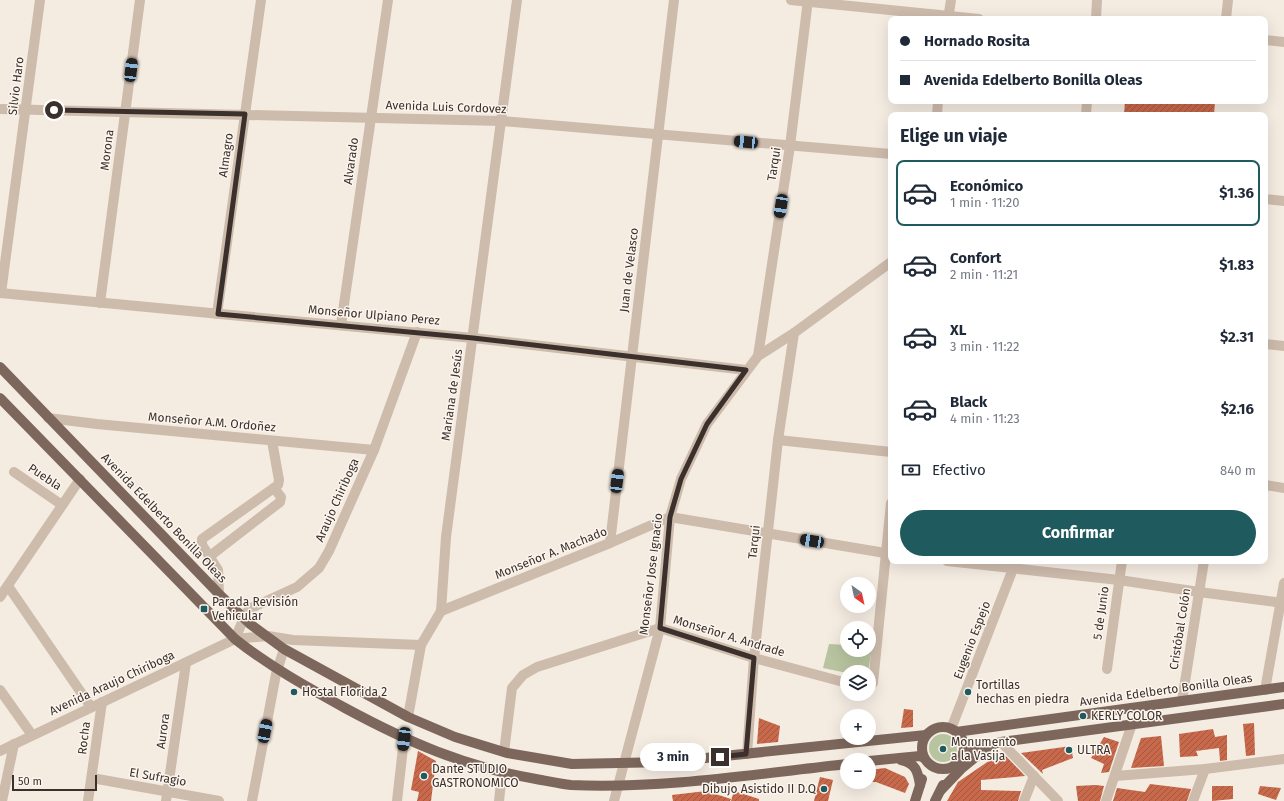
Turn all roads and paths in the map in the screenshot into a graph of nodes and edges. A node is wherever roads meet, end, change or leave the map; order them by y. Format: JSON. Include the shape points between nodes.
{"nodes":[{"id":1,"x":40,"y":0,"type":"edge"},
{"id":2,"x":140,"y":0,"type":"edge"},
{"id":3,"x":261,"y":0,"type":"edge"},
{"id":4,"x":388,"y":0,"type":"edge"},
{"id":5,"x":517,"y":0,"type":"edge"},
{"id":6,"x":674,"y":0,"type":"edge"},
{"id":7,"x":791,"y":0,"type":"edge"},
{"id":8,"x":950,"y":0,"type":"edge"},
{"id":9,"x":1097,"y":0,"type":"edge"},
{"id":10,"x":1228,"y":0,"type":"edge"},
{"id":11,"x":808,"y":1,"type":"edge"},
{"id":12,"x":939,"y":16,"type":"edge"},
{"id":13,"x":948,"y":16,"type":"edge"},
{"id":14,"x":1096,"y":16,"type":"edge"},
{"id":15,"x":1226,"y":16,"type":"edge"},
{"id":16,"x":1268,"y":40,"type":"edge"},
{"id":17,"x":1284,"y":42,"type":"edge"},
{"id":18,"x":0,"y":109,"type":"edge"},
{"id":19,"x":26,"y":110,"type":"junction"},
{"id":20,"x":125,"y":112,"type":"junction"},
{"id":21,"x":245,"y":114,"type":"junction"},
{"id":22,"x":371,"y":118,"type":"junction"},
{"id":23,"x":501,"y":121,"type":"junction"},
{"id":24,"x":658,"y":134,"type":"junction"},
{"id":25,"x":790,"y":146,"type":"junction"},
{"id":26,"x":888,"y":154,"type":"edge"},
{"id":27,"x":1268,"y":199,"type":"edge"},
{"id":28,"x":1284,"y":201,"type":"edge"},
{"id":29,"x":888,"y":264,"type":"edge"},
{"id":30,"x":1,"y":293,"type":"edge"},
{"id":31,"x":100,"y":302,"type":"junction"},
{"id":32,"x":218,"y":314,"type":"junction"},
{"id":33,"x":341,"y":325,"type":"junction"},
{"id":34,"x":417,"y":332,"type":"junction"},
{"id":35,"x":794,"y":333,"type":"junction"},
{"id":36,"x":473,"y":338,"type":"junction"},
{"id":37,"x":1268,"y":344,"type":"edge"},
{"id":38,"x":1284,"y":346,"type":"edge"},
{"id":39,"x":758,"y":356,"type":"junction"},
{"id":40,"x":632,"y":357,"type":"junction"},
{"id":41,"x":0,"y":367,"type":"edge"},
{"id":42,"x":746,"y":370,"type":"junction"},
{"id":43,"x":0,"y":398,"type":"edge"},
{"id":44,"x":48,"y":418,"type":"junction"},
{"id":45,"x":778,"y":440,"type":"junction"},
{"id":46,"x":272,"y":441,"type":"junction"},
{"id":47,"x":374,"y":450,"type":"junction"},
{"id":48,"x":888,"y":452,"type":"edge"},
{"id":49,"x":14,"y":472,"type":"dead end"},
{"id":50,"x":80,"y":479,"type":"junction"},
{"id":51,"x":1268,"y":486,"type":"edge"},
{"id":52,"x":274,"y":488,"type":"junction"},
{"id":53,"x":1284,"y":488,"type":"edge"},
{"id":54,"x":62,"y":504,"type":"junction"},
{"id":55,"x":670,"y":517,"type":"junction"},
{"id":56,"x":768,"y":534,"type":"junction"},
{"id":57,"x":610,"y":543,"type":"junction"},
{"id":58,"x":888,"y":553,"type":"edge"},
{"id":59,"x":210,"y":556,"type":"junction"},
{"id":60,"x":997,"y":564,"type":"edge"},
{"id":61,"x":1122,"y":564,"type":"edge"},
{"id":62,"x":1204,"y":564,"type":"edge"},
{"id":63,"x":1014,"y":565,"type":"edge"},
{"id":64,"x":1119,"y":580,"type":"junction"},
{"id":65,"x":1284,"y":583,"type":"edge"},
{"id":66,"x":8,"y":586,"type":"junction"},
{"id":67,"x":1199,"y":592,"type":"junction"},
{"id":68,"x":219,"y":594,"type":"junction"},
{"id":69,"x":0,"y":597,"type":"edge"},
{"id":70,"x":1283,"y":603,"type":"edge"},
{"id":71,"x":441,"y":611,"type":"junction"},
{"id":72,"x":244,"y":619,"type":"junction"},
{"id":73,"x":660,"y":628,"type":"junction"},
{"id":74,"x":268,"y":636,"type":"junction"},
{"id":75,"x":235,"y":639,"type":"junction"},
{"id":76,"x":421,"y":645,"type":"junction"},
{"id":77,"x":284,"y":649,"type":"junction"},
{"id":78,"x":754,"y":658,"type":"junction"},
{"id":79,"x":186,"y":664,"type":"junction"},
{"id":80,"x":874,"y":665,"type":"edge"},
{"id":81,"x":1107,"y":668,"type":"dead end"},
{"id":82,"x":277,"y":669,"type":"junction"},
{"id":83,"x":840,"y":681,"type":"edge"},
{"id":84,"x":1284,"y":687,"type":"edge"},
{"id":85,"x":0,"y":690,"type":"edge"},
{"id":86,"x":1265,"y":690,"type":"junction"},
{"id":87,"x":1182,"y":701,"type":"junction"},
{"id":88,"x":102,"y":702,"type":"junction"},
{"id":89,"x":1284,"y":704,"type":"edge"},
{"id":90,"x":91,"y":707,"type":"junction"},
{"id":91,"x":408,"y":717,"type":"junction"},
{"id":92,"x":1132,"y":724,"type":"junction"},
{"id":93,"x":954,"y":730,"type":"junction"},
{"id":94,"x":32,"y":735,"type":"junction"},
{"id":95,"x":926,"y":735,"type":"junction"},
{"id":96,"x":404,"y":739,"type":"junction"},
{"id":97,"x":997,"y":743,"type":"junction"},
{"id":98,"x":14,"y":744,"type":"junction"},
{"id":99,"x":0,"y":751,"type":"edge"},
{"id":100,"x":504,"y":752,"type":"junction"},
{"id":101,"x":963,"y":752,"type":"junction"},
{"id":102,"x":746,"y":754,"type":"junction"},
{"id":103,"x":894,"y":758,"type":"junction"},
{"id":104,"x":1284,"y":759,"type":"edge"},
{"id":105,"x":876,"y":760,"type":"edge"},
{"id":106,"x":925,"y":760,"type":"junction"},
{"id":107,"x":624,"y":764,"type":"junction"},
{"id":108,"x":840,"y":765,"type":"edge"},
{"id":109,"x":955,"y":765,"type":"junction"},
{"id":110,"x":1205,"y":769,"type":"junction"},
{"id":111,"x":502,"y":774,"type":"junction"},
{"id":112,"x":1034,"y":776,"type":"junction"},
{"id":113,"x":1115,"y":776,"type":"junction"},
{"id":114,"x":92,"y":778,"type":"junction"},
{"id":115,"x":619,"y":785,"type":"junction"},
{"id":116,"x":920,"y":785,"type":"junction"},
{"id":117,"x":941,"y":790,"type":"junction"},
{"id":118,"x":167,"y":797,"type":"edge"},
{"id":119,"x":2,"y":801,"type":"edge"},
{"id":120,"x":88,"y":801,"type":"edge"},
{"id":121,"x":219,"y":801,"type":"edge"},
{"id":122,"x":252,"y":801,"type":"edge"},
{"id":123,"x":397,"y":801,"type":"edge"},
{"id":124,"x":499,"y":801,"type":"edge"},
{"id":125,"x":614,"y":801,"type":"edge"},
{"id":126,"x":915,"y":801,"type":"edge"},
{"id":127,"x":935,"y":801,"type":"edge"},
{"id":128,"x":1024,"y":801,"type":"edge"},
{"id":129,"x":1058,"y":801,"type":"edge"},
{"id":130,"x":1106,"y":801,"type":"edge"},
{"id":131,"x":1193,"y":801,"type":"edge"}],
"edges":[{"from":1,"to":19,"type":"street","name":"Silvio Haro"},
{"from":2,"to":20,"type":"street","name":"Morona"},
{"from":3,"to":21,"type":"street","name":"Almagro"},
{"from":4,"to":22,"type":"street","name":"Alvarado"},
{"from":5,"to":23,"type":"street","name":"Mariana de Jesús"},
{"from":6,"to":24,"type":"street","name":"Juan de Velasco"},
{"from":7,"to":11,"type":"street"},
{"from":8,"to":13,"type":"street"},
{"from":9,"to":14,"type":"street"},
{"from":10,"to":15,"type":"street"},
{"from":11,"to":12,"type":"street"},
{"from":11,"to":25,"type":"street","name":"Tarqui"},
{"from":16,"to":17,"type":"street"},
{"from":18,"to":19,"type":"street","name":"Avenida Luis Cordovez"},
{"from":19,"to":20,"type":"street","name":"Avenida Luis Cordovez"},
{"from":19,"to":30,"type":"street","name":"Silvio Haro"},
{"from":20,"to":21,"type":"street","name":"Avenida Luis Cordovez"},
{"from":20,"to":31,"type":"street","name":"Morona"},
{"from":21,"to":22,"type":"street","name":"Avenida Luis Cordovez"},
{"from":21,"to":32,"type":"street","name":"Almagro"},
{"from":22,"to":23,"type":"street","name":"Avenida Luis Cordovez"},
{"from":22,"to":33,"type":"street","name":"Alvarado"},
{"from":23,"to":24,"type":"street","name":"Avenida Luis Cordovez"},
{"from":23,"to":36,"type":"street","name":"Mariana de Jesús"},
{"from":24,"to":25,"type":"street","name":"Avenida Luis Cordovez"},
{"from":24,"to":40,"type":"street","name":"Juan de Velasco"},
{"from":25,"to":26,"type":"street","name":"Avenida Luis Cordovez"},
{"from":25,"to":39,"type":"street","name":"Tarqui"},
{"from":27,"to":28,"type":"street"},
{"from":29,"to":35,"type":"street","name":"Monseñor Jose Ignacio"},
{"from":30,"to":31,"type":"street","name":"Monseñor Ulpiano Perez"},
{"from":31,"to":32,"type":"street","name":"Monseñor Ulpiano Perez"},
{"from":32,"to":33,"type":"street","name":"Monseñor Ulpiano Perez"},
{"from":33,"to":34,"type":"street","name":"Monseñor Ulpiano Perez"},
{"from":34,"to":36,"type":"street","name":"Monseñor Ulpiano Perez"},
{"from":34,"to":47,"type":"street","name":"Araujo Chiriboga"},
{"from":35,"to":39,"type":"street","name":"Monseñor Jose Ignacio"},
{"from":35,"to":45,"type":"street","name":"Tarqui"},
{"from":36,"to":40,"type":"street","name":"Monseñor Ulpiano Perez"},
{"from":36,"to":71,"type":"street","name":"Mariana de Jesús","via":[[446,537]]},
{"from":37,"to":38,"type":"street"},
{"from":39,"to":42,"type":"street","name":"Monseñor Jose Ignacio"},
{"from":40,"to":42,"type":"street","name":"Monseñor Ulpiano Perez"},
{"from":40,"to":57,"type":"street","name":"Juan de Velasco"},
{"from":41,"to":44,"type":"main road","name":"Avenida Edelberto Bonilla Oleas"},
{"from":42,"to":55,"type":"street","name":"Monseñor Jose Ignacio","via":[[707,424],[681,479]]},
{"from":43,"to":50,"type":"main road"},
{"from":44,"to":46,"type":"street","name":"Monseñor A.M. Ordoñez"},
{"from":44,"to":68,"type":"main road","name":"Avenida Edelberto Bonilla Oleas"},
{"from":45,"to":48,"type":"street"},
{"from":45,"to":56,"type":"street","name":"Tarqui"},
{"from":46,"to":47,"type":"street","name":"Monseñor A.M. Ordoñez"},
{"from":46,"to":52,"type":"street","via":[[279,480]]},
{"from":47,"to":72,"type":"street","name":"Araujo Chiriboga","via":[[319,568],[297,587],[256,604],[246,613]]},
{"from":49,"to":54,"type":"street","name":"Puebla"},
{"from":50,"to":54,"type":"street"},
{"from":50,"to":75,"type":"main road"},
{"from":51,"to":53,"type":"street"},
{"from":52,"to":59,"type":"street","via":[[281,497],[280,502]]},
{"from":52,"to":59,"type":"street","via":[[270,488],[202,539],[202,545]]},
{"from":54,"to":66,"type":"street"},
{"from":55,"to":56,"type":"street"},
{"from":55,"to":57,"type":"street","name":"Monseñor A. Machado"},
{"from":55,"to":73,"type":"street","name":"Monseñor Jose Ignacio"},
{"from":56,"to":58,"type":"street"},
{"from":56,"to":78,"type":"street","name":"Tarqui"},
{"from":57,"to":71,"type":"street","name":"Monseñor A. Machado"},
{"from":58,"to":80,"type":"street"},
{"from":59,"to":68,"type":"street","via":[[218,570]]},
{"from":60,"to":63,"type":"street"},
{"from":61,"to":64,"type":"street","name":"5 de Junio"},
{"from":62,"to":67,"type":"street","name":"Cristóbal Colón"},
{"from":63,"to":64,"type":"street"},
{"from":63,"to":93,"type":"street","name":"Eugenio Espejo"},
{"from":64,"to":67,"type":"street"},
{"from":64,"to":81,"type":"street","name":"5 de Junio"},
{"from":65,"to":70,"type":"street"},
{"from":66,"to":69,"type":"street"},
{"from":66,"to":90,"type":"street"},
{"from":67,"to":70,"type":"street"},
{"from":67,"to":87,"type":"street","name":"Cristóbal Colón"},
{"from":68,"to":72,"type":"main road","name":"Avenida Edelberto Bonilla Oleas"},
{"from":70,"to":86,"type":"street"},
{"from":71,"to":76,"type":"street","name":"Mariana de Jesús"},
{"from":72,"to":74,"type":"main road","name":"Avenida Edelberto Bonilla Oleas"},
{"from":72,"to":75,"type":"street","name":"Araujo Chiriboga"},
{"from":73,"to":78,"type":"street","name":"Monseñor A. Andrade"},
{"from":73,"to":100,"type":"street","name":"Monseñor A. Andrade","via":[[536,668],[524,675],[512,688]]},
{"from":73,"to":107,"type":"street","name":"Monseñor Jose Ignacio"},
{"from":74,"to":75,"type":"street"},
{"from":74,"to":76,"type":"street","via":[[293,640]]},
{"from":74,"to":77,"type":"main road","name":"Avenida Edelberto Bonilla Oleas"},
{"from":75,"to":79,"type":"street","name":"Avenida Araujo Chiriboga"},
{"from":75,"to":82,"type":"main road"},
{"from":76,"to":91,"type":"street","name":"Mariana de Jesús"},
{"from":77,"to":82,"type":"street"},
{"from":77,"to":91,"type":"main road","name":"Avenida Edelberto Bonilla Oleas"},
{"from":78,"to":83,"type":"street","name":"Monseñor A. Andrade"},
{"from":78,"to":102,"type":"street","name":"Tarqui"},
{"from":79,"to":88,"type":"street","name":"Avenida Araujo Chiriboga"},
{"from":79,"to":118,"type":"street","name":"Aurora"},
{"from":82,"to":96,"type":"main road"},
{"from":82,"to":122,"type":"street"},
{"from":84,"to":86,"type":"main road","name":"Avenida Edelberto Bonilla Oleas"},
{"from":85,"to":94,"type":"street"},
{"from":86,"to":87,"type":"main road","name":"Avenida Edelberto Bonilla Oleas"},
{"from":87,"to":93,"type":"main road","name":"Avenida Edelberto Bonilla Oleas"},
{"from":88,"to":90,"type":"street","name":"Avenida Araujo Chiriboga"},
{"from":88,"to":114,"type":"street","name":"Rocha"},
{"from":89,"to":92,"type":"main road"},
{"from":90,"to":94,"type":"street","name":"Avenida Araujo Chiriboga"},
{"from":91,"to":100,"type":"main road","name":"Avenida Edelberto Bonilla Oleas","via":[[455,737]]},
{"from":92,"to":97,"type":"main road"},
{"from":92,"to":113,"type":"street"},
{"from":93,"to":95,"type":"main road","via":[[940,727]]},
{"from":93,"to":101,"type":"main road","via":[[963,741]]},
{"from":94,"to":98,"type":"street","name":"Avenida Araujo Chiriboga"},
{"from":95,"to":102,"type":"main road","name":"Avenida Edelberto Bonilla Oleas"},
{"from":95,"to":106,"type":"main road","via":[[922,746]]},
{"from":96,"to":111,"type":"main road"},
{"from":96,"to":123,"type":"street"},
{"from":97,"to":101,"type":"main road"},
{"from":97,"to":112,"type":"street"},
{"from":97,"to":117,"type":"main road","via":[[962,768]]},
{"from":98,"to":99,"type":"street","name":"Avenida Araujo Chiriboga"},
{"from":98,"to":119,"type":"street"},
{"from":100,"to":107,"type":"main road","name":"Avenida Edelberto Bonilla Oleas","via":[[572,764]]},
{"from":101,"to":109,"type":"main road"},
{"from":102,"to":107,"type":"main road","name":"Avenida Edelberto Bonilla Oleas"},
{"from":103,"to":105,"type":"main road"},
{"from":103,"to":106,"type":"main road","via":[[920,756]]},
{"from":103,"to":116,"type":"main road","via":[[909,761],[915,766]]},
{"from":104,"to":110,"type":"street"},
{"from":106,"to":109,"type":"main road","via":[[937,768]]},
{"from":106,"to":116,"type":"main road"},
{"from":107,"to":115,"type":"street","name":"Monseñor Jose Ignacio"},
{"from":108,"to":115,"type":"main road","via":[[698,781]]},
{"from":109,"to":117,"type":"main road"},
{"from":110,"to":113,"type":"street"},
{"from":110,"to":131,"type":"street"},
{"from":111,"to":115,"type":"main road","via":[[570,785]]},
{"from":111,"to":124,"type":"street"},
{"from":112,"to":128,"type":"street"},
{"from":112,"to":129,"type":"street"},
{"from":113,"to":130,"type":"street"},
{"from":114,"to":118,"type":"street","name":"El Sufragio"},
{"from":114,"to":120,"type":"street","name":"Rocha"},
{"from":115,"to":125,"type":"street","name":"Monseñor Jose Ignacio"},
{"from":116,"to":126,"type":"main road"},
{"from":117,"to":127,"type":"main road"},
{"from":118,"to":121,"type":"street","name":"El Sufragio"}]}
